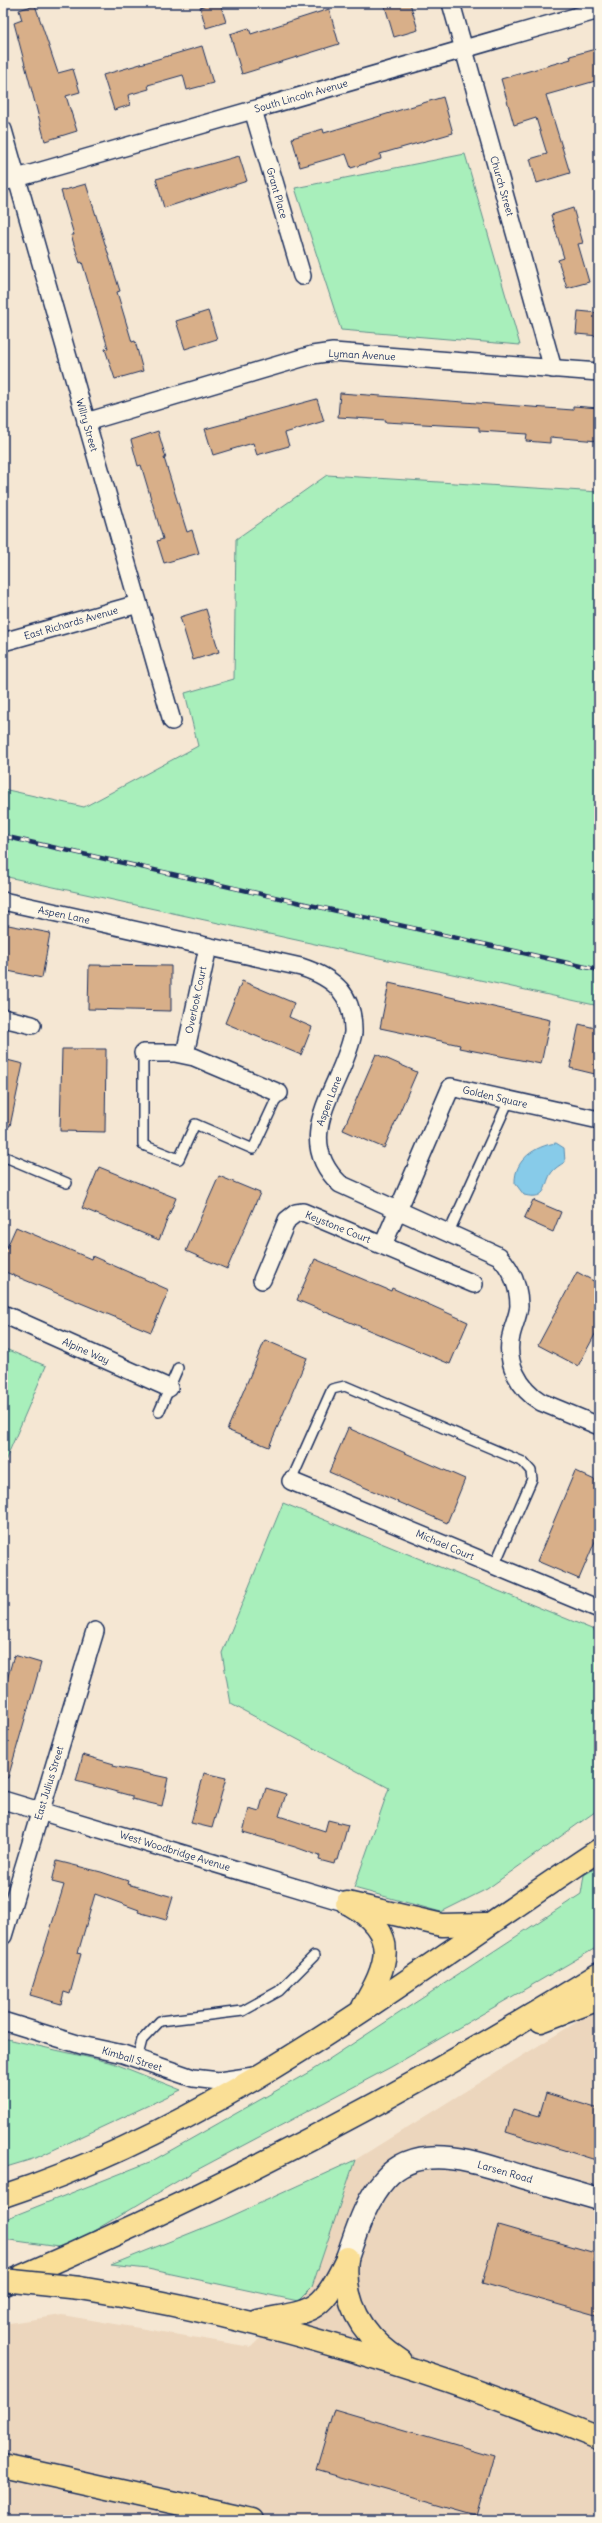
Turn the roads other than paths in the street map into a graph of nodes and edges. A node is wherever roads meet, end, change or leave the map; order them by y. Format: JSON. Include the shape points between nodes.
{"nodes":[{"id":1,"x":451,"y":3,"type":"edge"},
{"id":2,"x":599,"y":10,"type":"edge"},
{"id":3,"x":464,"y":49,"type":"junction"},
{"id":4,"x":253,"y":110,"type":"junction"},
{"id":5,"x":3,"y":130,"type":"edge"},
{"id":6,"x":10,"y":180,"type":"edge"},
{"id":7,"x":302,"y":276,"type":"dead end"},
{"id":8,"x":553,"y":369,"type":"junction"},
{"id":9,"x":599,"y":372,"type":"edge"},
{"id":10,"x":86,"y":422,"type":"junction"},
{"id":11,"x":138,"y":604,"type":"junction"},
{"id":12,"x":3,"y":642,"type":"edge"},
{"id":13,"x":172,"y":721,"type":"dead end"},
{"id":14,"x":3,"y":901,"type":"edge"},
{"id":15,"x":208,"y":947,"type":"junction"},
{"id":16,"x":3,"y":1018,"type":"edge"},
{"id":17,"x":32,"y":1025,"type":"dead end"},
{"id":18,"x":143,"y":1053,"type":"joint"},
{"id":19,"x":184,"y":1054,"type":"junction"},
{"id":20,"x":279,"y":1093,"type":"joint"},
{"id":21,"x":509,"y":1100,"type":"junction"},
{"id":22,"x":599,"y":1120,"type":"edge"},
{"id":23,"x":3,"y":1156,"type":"edge"},
{"id":24,"x":67,"y":1183,"type":"dead end"},
{"id":25,"x":399,"y":1211,"type":"junction"},
{"id":26,"x":449,"y":1232,"type":"junction"},
{"id":27,"x":383,"y":1245,"type":"junction"},
{"id":28,"x":262,"y":1280,"type":"dead end"},
{"id":29,"x":474,"y":1284,"type":"dead end"},
{"id":30,"x":3,"y":1314,"type":"edge"},
{"id":31,"x":178,"y":1368,"type":"dead end"},
{"id":32,"x":169,"y":1388,"type":"junction"},
{"id":33,"x":158,"y":1412,"type":"dead end"},
{"id":34,"x":598,"y":1422,"type":"edge"},
{"id":35,"x":291,"y":1481,"type":"joint"},
{"id":36,"x":494,"y":1566,"type":"junction"},
{"id":37,"x":599,"y":1609,"type":"edge"},
{"id":38,"x":95,"y":1631,"type":"dead end"},
{"id":39,"x":3,"y":1800,"type":"edge"},
{"id":40,"x":41,"y":1811,"type":"junction"},
{"id":41,"x":599,"y":1850,"type":"edge"},
{"id":42,"x":347,"y":1903,"type":"junction"},
{"id":43,"x":486,"y":1924,"type":"junction"},
{"id":44,"x":3,"y":1936,"type":"edge"},
{"id":45,"x":314,"y":1956,"type":"dead end"},
{"id":46,"x":599,"y":1974,"type":"edge"},
{"id":47,"x":599,"y":1999,"type":"edge"},
{"id":48,"x":360,"y":2013,"type":"junction"},
{"id":49,"x":3,"y":2021,"type":"edge"},
{"id":50,"x":489,"y":2040,"type":"junction"},
{"id":51,"x":137,"y":2059,"type":"junction"},
{"id":52,"x":263,"y":2074,"type":"junction"},
{"id":53,"x":3,"y":2196,"type":"edge"},
{"id":54,"x":599,"y":2199,"type":"edge"},
{"id":55,"x":348,"y":2258,"type":"junction"},
{"id":56,"x":3,"y":2280,"type":"edge"},
{"id":57,"x":3,"y":2284,"type":"edge"},
{"id":58,"x":252,"y":2323,"type":"junction"},
{"id":59,"x":419,"y":2372,"type":"junction"},
{"id":60,"x":599,"y":2438,"type":"edge"},
{"id":61,"x":4,"y":2466,"type":"edge"},
{"id":62,"x":167,"y":2500,"type":"junction"},
{"id":63,"x":194,"y":2520,"type":"edge"},
{"id":64,"x":252,"y":2520,"type":"edge"}],
"edges":[{"from":1,"to":3,"type":"street","name":"Church Street"},
{"from":2,"to":3,"type":"street","name":"South Lincoln Avenue"},
{"from":3,"to":4,"type":"street","name":"South Lincoln Avenue"},
{"from":3,"to":8,"type":"street","name":"Church Street"},
{"from":4,"to":6,"type":"street","name":"South Lincoln Avenue"},
{"from":4,"to":7,"type":"street","name":"Grant Place"},
{"from":5,"to":6,"type":"street","name":"Willry Street"},
{"from":6,"to":10,"type":"street","name":"Willry Street"},
{"from":8,"to":9,"type":"street","name":"Lyman Avenue"},
{"from":8,"to":10,"type":"street","name":"Lyman Avenue","via":[[333,352],[312,355]]},
{"from":10,"to":11,"type":"street","name":"Willry Street"},
{"from":11,"to":12,"type":"street","name":"East Richards Avenue"},
{"from":11,"to":13,"type":"street","name":"Willry Street"},
{"from":14,"to":15,"type":"street","name":"Aspen Lane"},
{"from":15,"to":19,"type":"street","name":"Overlook Court"},
{"from":15,"to":25,"type":"street","name":"Aspen Lane","via":[[313,971],[325,976],[342,990],[351,1012],[353,1033],[318,1126],[318,1148],[326,1168],[340,1184]]},
{"from":16,"to":17,"type":"street"},
{"from":18,"to":19,"type":"street"},
{"from":18,"to":20,"type":"lane","via":[[143,1145],[179,1160],[195,1124],[253,1149]]},
{"from":19,"to":20,"type":"street"},
{"from":21,"to":22,"type":"street","name":"Golden Square"},
{"from":21,"to":25,"type":"street","name":"Golden Square","via":[[451,1087]]},
{"from":21,"to":26,"type":"lane"},
{"from":23,"to":24,"type":"lane"},
{"from":25,"to":26,"type":"street","name":"Aspen Lane"},
{"from":25,"to":27,"type":"street","name":"Keystone Court"},
{"from":26,"to":34,"type":"street","name":"Aspen Lane","via":[[494,1253],[507,1265],[512,1274],[519,1307],[510,1348],[514,1369],[524,1389],[541,1402]]},
{"from":27,"to":28,"type":"street","name":"Keystone Court","via":[[309,1214],[296,1213],[287,1220]]},
{"from":27,"to":29,"type":"street","name":"Keystone Court"},
{"from":30,"to":32,"type":"street","name":"Alpine Way"},
{"from":31,"to":32,"type":"lane"},
{"from":32,"to":33,"type":"lane"},
{"from":35,"to":36,"type":"street","name":"Michael Court"},
{"from":35,"to":36,"type":"lane","via":[[332,1389],[345,1386],[523,1462],[531,1471],[532,1478]]},
{"from":36,"to":37,"type":"street","name":"Michael Court"},
{"from":38,"to":40,"type":"street","name":"East Julius Street"},
{"from":39,"to":40,"type":"street","name":"West Woodbridge Avenue"},
{"from":40,"to":42,"type":"street","name":"West Woodbridge Avenue"},
{"from":40,"to":44,"type":"street","name":"East Julius Street"},
{"from":41,"to":43,"type":"highway"},
{"from":42,"to":43,"type":"highway","via":[[442,1925]]},
{"from":42,"to":48,"type":"highway","via":[[375,1922],[385,1948],[381,1974]]},
{"from":43,"to":48,"type":"highway"},
{"from":45,"to":51,"type":"lane","via":[[279,1991],[243,2011],[160,2021],[142,2040]]},
{"from":46,"to":50,"type":"highway"},
{"from":47,"to":50,"type":"highway"},
{"from":48,"to":52,"type":"highway"},
{"from":49,"to":51,"type":"street","name":"Kimball Street"},
{"from":50,"to":57,"type":"highway","via":[[239,2174],[128,2229]]},
{"from":51,"to":52,"type":"street","name":"Kimball Street","via":[[180,2075],[206,2080],[239,2079]]},
{"from":52,"to":53,"type":"highway","via":[[154,2134],[70,2171]]},
{"from":54,"to":55,"type":"street","name":"Larsen Road","via":[[463,2160],[433,2157],[410,2162],[386,2178],[367,2204]]},
{"from":55,"to":58,"type":"highway","via":[[331,2291],[316,2306]]},
{"from":55,"to":59,"type":"highway","via":[[348,2292],[359,2322],[390,2353]]},
{"from":56,"to":58,"type":"highway","bridge":true,"via":[[150,2299]]},
{"from":58,"to":59,"type":"highway"},
{"from":59,"to":60,"type":"highway"},
{"from":61,"to":62,"type":"highway"},
{"from":62,"to":63,"type":"highway"},
{"from":62,"to":64,"type":"highway"}]}
